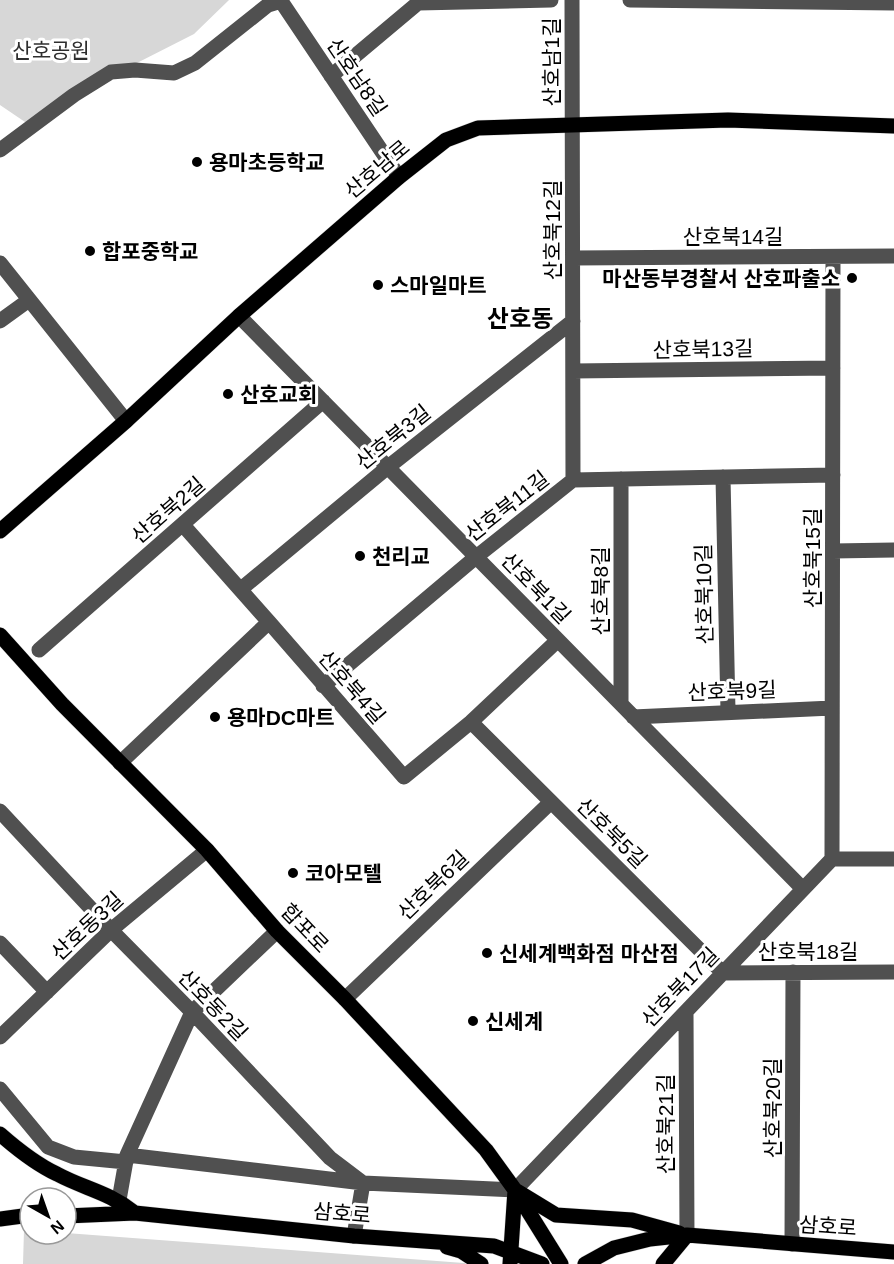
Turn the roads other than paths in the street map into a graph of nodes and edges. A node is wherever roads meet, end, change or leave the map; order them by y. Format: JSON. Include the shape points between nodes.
{"nodes":[{"id":1,"x":550,"y":0,"type":"edge"},
{"id":2,"x":572,"y":0,"type":"edge"},
{"id":3,"x":630,"y":0,"type":"edge"},
{"id":4,"x":281,"y":1,"type":"edge"},
{"id":5,"x":834,"y":1,"type":"edge"},
{"id":6,"x":894,"y":3,"type":"edge"},
{"id":7,"x":331,"y":76,"type":"junction"},
{"id":8,"x":572,"y":125,"type":"junction"},
{"id":9,"x":894,"y":126,"type":"edge"},
{"id":10,"x":0,"y":150,"type":"edge"},
{"id":11,"x":399,"y":177,"type":"junction"},
{"id":12,"x":834,"y":256,"type":"junction"},
{"id":13,"x":894,"y":256,"type":"edge"},
{"id":14,"x":573,"y":258,"type":"junction"},
{"id":15,"x":0,"y":263,"type":"edge"},
{"id":16,"x":29,"y":300,"type":"junction"},
{"id":17,"x":239,"y":316,"type":"junction"},
{"id":18,"x":0,"y":321,"type":"edge"},
{"id":19,"x":573,"y":321,"type":"junction"},
{"id":20,"x":833,"y":368,"type":"junction"},
{"id":21,"x":573,"y":371,"type":"junction"},
{"id":22,"x":323,"y":401,"type":"junction"},
{"id":23,"x":126,"y":421,"type":"junction"},
{"id":24,"x":388,"y":467,"type":"junction"},
{"id":25,"x":833,"y":475,"type":"junction"},
{"id":26,"x":723,"y":477,"type":"junction"},
{"id":27,"x":621,"y":479,"type":"junction"},
{"id":28,"x":573,"y":480,"type":"junction"},
{"id":29,"x":183,"y":525,"type":"junction"},
{"id":30,"x":0,"y":531,"type":"edge"},
{"id":31,"x":894,"y":550,"type":"edge"},
{"id":32,"x":833,"y":551,"type":"junction"},
{"id":33,"x":476,"y":557,"type":"junction"},
{"id":34,"x":241,"y":589,"type":"junction"},
{"id":35,"x":269,"y":622,"type":"junction"},
{"id":36,"x":0,"y":635,"type":"edge"},
{"id":37,"x":558,"y":640,"type":"junction"},
{"id":38,"x":39,"y":650,"type":"dead end"},
{"id":39,"x":323,"y":686,"type":"junction"},
{"id":40,"x":621,"y":704,"type":"junction"},
{"id":41,"x":832,"y":708,"type":"junction"},
{"id":42,"x":728,"y":711,"type":"junction"},
{"id":43,"x":633,"y":717,"type":"junction"},
{"id":44,"x":471,"y":722,"type":"junction"},
{"id":45,"x":120,"y":763,"type":"junction"},
{"id":46,"x":551,"y":802,"type":"junction"},
{"id":47,"x":0,"y":811,"type":"edge"},
{"id":48,"x":207,"y":849,"type":"junction"},
{"id":49,"x":832,"y":859,"type":"junction"},
{"id":50,"x":894,"y":859,"type":"edge"},
{"id":51,"x":803,"y":889,"type":"junction"},
{"id":52,"x":111,"y":930,"type":"junction"},
{"id":53,"x":277,"y":931,"type":"junction"},
{"id":54,"x":0,"y":943,"type":"edge"},
{"id":55,"x":793,"y":972,"type":"junction"},
{"id":56,"x":894,"y":972,"type":"edge"},
{"id":57,"x":723,"y":973,"type":"junction"},
{"id":58,"x":47,"y":992,"type":"junction"},
{"id":59,"x":345,"y":999,"type":"junction"},
{"id":60,"x":192,"y":1012,"type":"junction"},
{"id":61,"x":686,"y":1012,"type":"junction"},
{"id":62,"x":0,"y":1037,"type":"edge"},
{"id":63,"x":0,"y":1089,"type":"edge"},
{"id":64,"x":0,"y":1134,"type":"edge"},
{"id":65,"x":127,"y":1158,"type":"junction"},
{"id":66,"x":363,"y":1183,"type":"junction"},
{"id":67,"x":515,"y":1190,"type":"junction"},
{"id":68,"x":119,"y":1200,"type":"junction"},
{"id":69,"x":135,"y":1213,"type":"junction"},
{"id":70,"x":78,"y":1215,"type":"edge"},
{"id":71,"x":18,"y":1217,"type":"edge"},
{"id":72,"x":0,"y":1219,"type":"edge"},
{"id":73,"x":687,"y":1235,"type":"junction"},
{"id":74,"x":354,"y":1236,"type":"junction"},
{"id":75,"x":421,"y":1241,"type":"junction"},
{"id":76,"x":792,"y":1244,"type":"junction"},
{"id":77,"x":894,"y":1252,"type":"edge"},
{"id":78,"x":511,"y":1258,"type":"edge"},
{"id":79,"x":481,"y":1264,"type":"edge"},
{"id":80,"x":542,"y":1264,"type":"edge"},
{"id":81,"x":561,"y":1264,"type":"edge"},
{"id":82,"x":585,"y":1264,"type":"edge"},
{"id":83,"x":663,"y":1264,"type":"edge"}],
"edges":[{"from":1,"to":7,"type":"street","via":[[417,3]]},
{"from":2,"to":8,"type":"street","name":"산호남1길"},
{"from":3,"to":5,"type":"street"},
{"from":4,"to":7,"type":"street","name":"산호남8길"},
{"from":4,"to":10,"type":"street","via":[[268,5],[195,63],[174,73],[111,72],[74,94]]},
{"from":5,"to":6,"type":"street"},
{"from":7,"to":11,"type":"street","name":"산호남8길"},
{"from":8,"to":9,"type":"main road","name":"산호남로","via":[[728,120]]},
{"from":8,"to":11,"type":"main road","name":"산호남로","via":[[478,128],[446,140]]},
{"from":8,"to":14,"type":"street","name":"산호북12길"},
{"from":11,"to":17,"type":"main road","name":"산호남로"},
{"from":12,"to":13,"type":"street","name":"산호북14길"},
{"from":12,"to":14,"type":"street","name":"산호북14길"},
{"from":12,"to":20,"type":"street","name":"산호북15길"},
{"from":14,"to":19,"type":"street","name":"산호북12길"},
{"from":15,"to":16,"type":"street"},
{"from":16,"to":18,"type":"street"},
{"from":16,"to":23,"type":"street"},
{"from":17,"to":22,"type":"street","name":"산호북1길"},
{"from":17,"to":23,"type":"main road","name":"산호남로"},
{"from":19,"to":21,"type":"street","name":"산호북12길"},
{"from":19,"to":24,"type":"street","name":"산호북3길"},
{"from":20,"to":21,"type":"street","name":"산호북13길"},
{"from":20,"to":25,"type":"street","name":"산호북15길"},
{"from":21,"to":28,"type":"street","name":"산호북12길"},
{"from":22,"to":24,"type":"street","name":"산호북1길"},
{"from":22,"to":29,"type":"street","name":"산호북2길"},
{"from":23,"to":30,"type":"main road","name":"산호남로"},
{"from":24,"to":33,"type":"street","name":"산호북1길"},
{"from":24,"to":34,"type":"street","name":"산호북3길"},
{"from":25,"to":26,"type":"street","name":"산호북11길"},
{"from":25,"to":32,"type":"street","name":"산호북15길"},
{"from":26,"to":27,"type":"street","name":"산호북11길"},
{"from":26,"to":42,"type":"street","name":"산호북10길"},
{"from":27,"to":28,"type":"street","name":"산호북11길"},
{"from":27,"to":40,"type":"street","name":"산호북8길"},
{"from":28,"to":33,"type":"street","name":"산호북11길"},
{"from":29,"to":34,"type":"street","name":"산호북4길"},
{"from":29,"to":38,"type":"street","name":"산호북2길"},
{"from":31,"to":32,"type":"street"},
{"from":32,"to":41,"type":"street","name":"산호북15길"},
{"from":33,"to":37,"type":"street","name":"산호북1길"},
{"from":33,"to":39,"type":"street","name":"산호북11길"},
{"from":34,"to":35,"type":"street","name":"산호북4길"},
{"from":35,"to":39,"type":"street","name":"산호북4길"},
{"from":35,"to":45,"type":"street"},
{"from":36,"to":45,"type":"main road","name":"합포로"},
{"from":37,"to":40,"type":"street","name":"산호북1길"},
{"from":37,"to":44,"type":"street","name":"산호북4길"},
{"from":39,"to":44,"type":"street","name":"산호북4길","via":[[404,777]]},
{"from":40,"to":43,"type":"street","name":"산호북1길"},
{"from":41,"to":42,"type":"street","name":"산호북9길"},
{"from":41,"to":49,"type":"street","name":"산호북15길"},
{"from":42,"to":43,"type":"street","name":"산호북9길"},
{"from":43,"to":51,"type":"street","name":"산호북1길"},
{"from":44,"to":46,"type":"street","name":"산호북5길"},
{"from":45,"to":48,"type":"main road","name":"합포로"},
{"from":46,"to":57,"type":"street","name":"산호북5길"},
{"from":46,"to":59,"type":"street","name":"산호북6길"},
{"from":47,"to":52,"type":"street","name":"산호동2길"},
{"from":48,"to":52,"type":"street","name":"산호동3길"},
{"from":48,"to":53,"type":"main road","name":"합포로"},
{"from":49,"to":50,"type":"street"},
{"from":49,"to":51,"type":"street","name":"산호북17길"},
{"from":51,"to":57,"type":"street","name":"산호북17길"},
{"from":52,"to":58,"type":"street","name":"산호동3길"},
{"from":52,"to":60,"type":"street","name":"산호동2길"},
{"from":53,"to":59,"type":"main road","name":"합포로"},
{"from":53,"to":60,"type":"street"},
{"from":54,"to":58,"type":"street"},
{"from":55,"to":56,"type":"street","name":"산호북18길"},
{"from":55,"to":57,"type":"street","name":"산호북18길"},
{"from":55,"to":76,"type":"street","name":"산호북20길"},
{"from":57,"to":61,"type":"street","name":"산호북17길"},
{"from":58,"to":62,"type":"street","name":"산호동3길"},
{"from":59,"to":67,"type":"main road","name":"합포로","via":[[486,1149]]},
{"from":60,"to":65,"type":"street"},
{"from":60,"to":66,"type":"street","name":"산호동2길","via":[[330,1158]]},
{"from":61,"to":67,"type":"street","name":"산호북17길"},
{"from":61,"to":73,"type":"street","name":"산호북21길"},
{"from":63,"to":65,"type":"street","via":[[48,1147],[74,1157]]},
{"from":64,"to":68,"type":"main road","via":[[57,1175]]},
{"from":65,"to":66,"type":"street"},
{"from":65,"to":68,"type":"street"},
{"from":66,"to":67,"type":"street"},
{"from":66,"to":74,"type":"street"},
{"from":67,"to":73,"type":"main road","via":[[556,1215],[632,1220]]},
{"from":67,"to":78,"type":"main road"},
{"from":67,"to":81,"type":"main road","name":"합포로"},
{"from":68,"to":69,"type":"main road"},
{"from":69,"to":70,"type":"main road","name":"삼호로"},
{"from":69,"to":74,"type":"main road","name":"삼호로"},
{"from":71,"to":72,"type":"main road"},
{"from":73,"to":76,"type":"main road","name":"삼호로"},
{"from":73,"to":82,"type":"main road","name":"삼호로","via":[[614,1248]]},
{"from":73,"to":83,"type":"main road"},
{"from":74,"to":75,"type":"main road","name":"삼호로"},
{"from":75,"to":78,"type":"main road","name":"삼호로","via":[[494,1246]]},
{"from":75,"to":79,"type":"main road","via":[[461,1251]]},
{"from":76,"to":77,"type":"main road","name":"삼호로"},
{"from":78,"to":80,"type":"main road","name":"삼호로"}]}
